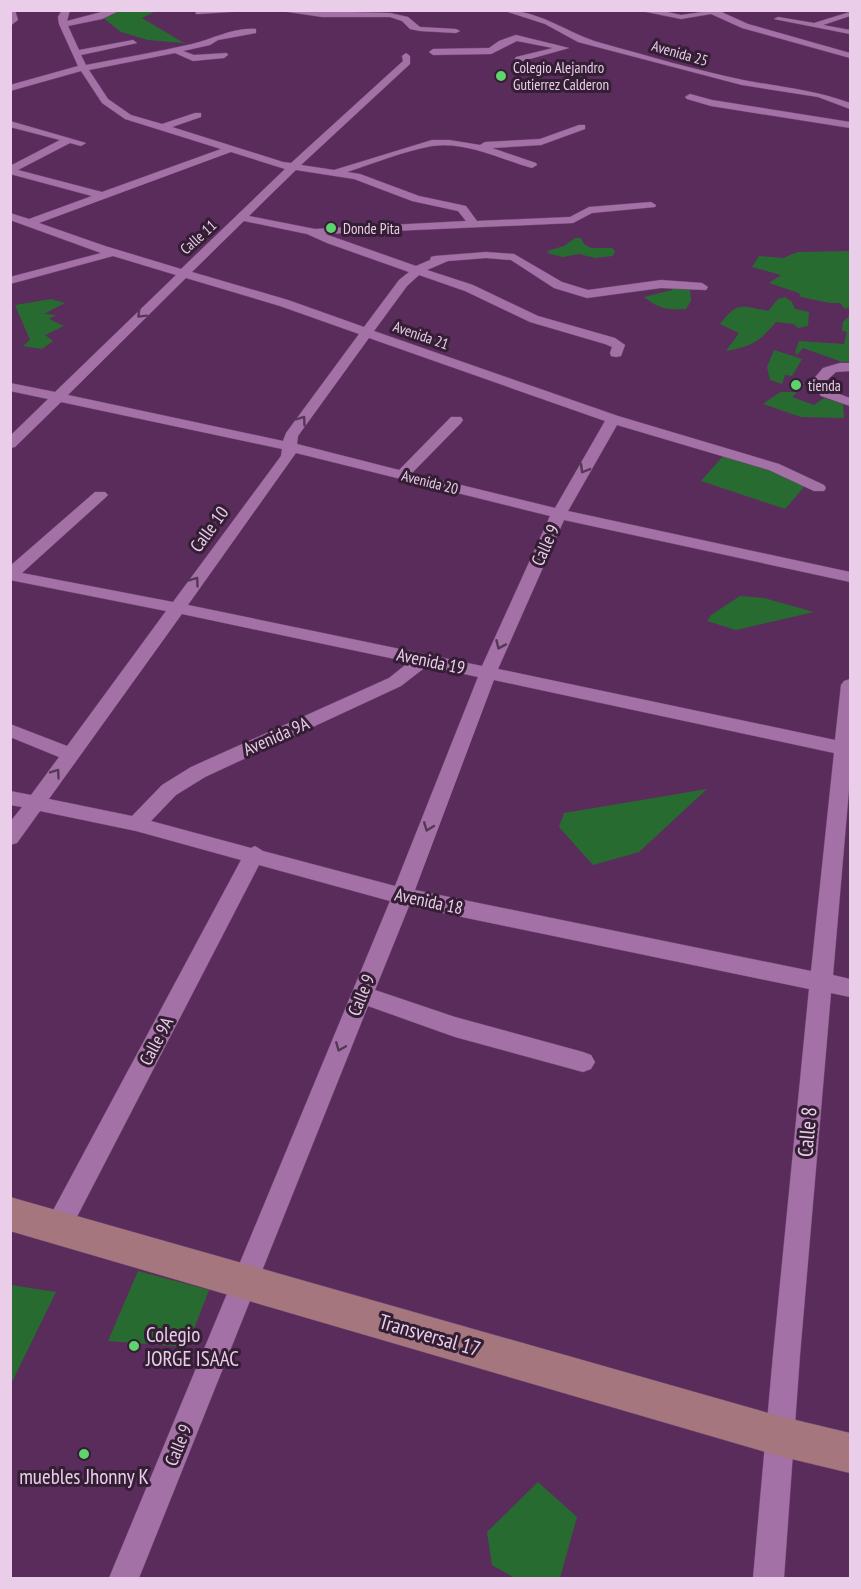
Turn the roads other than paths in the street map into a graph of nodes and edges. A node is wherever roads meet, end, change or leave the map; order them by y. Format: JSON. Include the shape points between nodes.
{"nodes":[{"id":1,"x":11,"y":10,"type":"edge"},
{"id":2,"x":66,"y":10,"type":"edge"},
{"id":3,"x":255,"y":10,"type":"edge"},
{"id":4,"x":279,"y":10,"type":"edge"},
{"id":5,"x":506,"y":10,"type":"edge"},
{"id":6,"x":641,"y":10,"type":"edge"},
{"id":7,"x":116,"y":11,"type":"edge"},
{"id":8,"x":233,"y":11,"type":"edge"},
{"id":9,"x":710,"y":11,"type":"edge"},
{"id":10,"x":199,"y":12,"type":"dead end"},
{"id":11,"x":850,"y":14,"type":"edge"},
{"id":12,"x":773,"y":17,"type":"edge"},
{"id":13,"x":206,"y":21,"type":"dead end"},
{"id":14,"x":10,"y":24,"type":"edge"},
{"id":15,"x":63,"y":24,"type":"junction"},
{"id":16,"x":814,"y":25,"type":"junction"},
{"id":17,"x":745,"y":26,"type":"junction"},
{"id":18,"x":253,"y":31,"type":"dead end"},
{"id":19,"x":456,"y":31,"type":"dead end"},
{"id":20,"x":850,"y":32,"type":"edge"},
{"id":21,"x":81,"y":40,"type":"dead end"},
{"id":22,"x":581,"y":40,"type":"junction"},
{"id":23,"x":72,"y":41,"type":"junction"},
{"id":24,"x":133,"y":43,"type":"dead end"},
{"id":25,"x":565,"y":48,"type":"junction"},
{"id":26,"x":174,"y":51,"type":"junction"},
{"id":27,"x":433,"y":52,"type":"dead end"},
{"id":28,"x":78,"y":53,"type":"junction"},
{"id":29,"x":224,"y":55,"type":"dead end"},
{"id":30,"x":406,"y":56,"type":"dead end"},
{"id":31,"x":850,"y":56,"type":"edge"},
{"id":32,"x":519,"y":59,"type":"dead end"},
{"id":33,"x":83,"y":68,"type":"junction"},
{"id":34,"x":18,"y":76,"type":"dead end"},
{"id":35,"x":33,"y":80,"type":"junction"},
{"id":36,"x":10,"y":88,"type":"edge"},
{"id":37,"x":690,"y":97,"type":"dead end"},
{"id":38,"x":850,"y":106,"type":"edge"},
{"id":39,"x":198,"y":115,"type":"dead end"},
{"id":40,"x":10,"y":124,"type":"edge"},
{"id":41,"x":850,"y":125,"type":"edge"},
{"id":42,"x":582,"y":127,"type":"dead end"},
{"id":43,"x":161,"y":128,"type":"junction"},
{"id":44,"x":69,"y":140,"type":"junction"},
{"id":45,"x":81,"y":143,"type":"dead end"},
{"id":46,"x":471,"y":146,"type":"junction"},
{"id":47,"x":231,"y":149,"type":"junction"},
{"id":48,"x":532,"y":165,"type":"dead end"},
{"id":49,"x":293,"y":167,"type":"junction"},
{"id":50,"x":10,"y":171,"type":"edge"},
{"id":51,"x":336,"y":172,"type":"junction"},
{"id":52,"x":104,"y":196,"type":"junction"},
{"id":53,"x":651,"y":205,"type":"dead end"},
{"id":54,"x":10,"y":216,"type":"edge"},
{"id":55,"x":243,"y":218,"type":"junction"},
{"id":56,"x":472,"y":222,"type":"junction"},
{"id":57,"x":30,"y":223,"type":"junction"},
{"id":58,"x":10,"y":229,"type":"edge"},
{"id":59,"x":310,"y":231,"type":"junction"},
{"id":60,"x":113,"y":253,"type":"junction"},
{"id":61,"x":446,"y":258,"type":"junction"},
{"id":62,"x":397,"y":262,"type":"junction"},
{"id":63,"x":419,"y":269,"type":"junction"},
{"id":64,"x":183,"y":273,"type":"junction"},
{"id":65,"x":10,"y":281,"type":"edge"},
{"id":66,"x":702,"y":287,"type":"dead end"},
{"id":67,"x":366,"y":332,"type":"junction"},
{"id":68,"x":616,"y":353,"type":"dead end"},
{"id":69,"x":850,"y":367,"type":"edge"},
{"id":70,"x":10,"y":387,"type":"edge"},
{"id":71,"x":60,"y":395,"type":"junction"},
{"id":72,"x":850,"y":402,"type":"edge"},
{"id":73,"x":613,"y":419,"type":"junction"},
{"id":74,"x":456,"y":420,"type":"dead end"},
{"id":75,"x":10,"y":444,"type":"edge"},
{"id":76,"x":288,"y":445,"type":"junction"},
{"id":77,"x":402,"y":475,"type":"junction"},
{"id":78,"x":819,"y":488,"type":"dead end"},
{"id":79,"x":100,"y":495,"type":"dead end"},
{"id":80,"x":559,"y":514,"type":"junction"},
{"id":81,"x":10,"y":575,"type":"edge"},
{"id":82,"x":850,"y":577,"type":"edge"},
{"id":83,"x":176,"y":607,"type":"junction"},
{"id":84,"x":423,"y":660,"type":"junction"},
{"id":85,"x":488,"y":673,"type":"junction"},
{"id":86,"x":850,"y":685,"type":"edge"},
{"id":87,"x":10,"y":730,"type":"edge"},
{"id":88,"x":847,"y":750,"type":"edge"},
{"id":89,"x":70,"y":754,"type":"junction"},
{"id":90,"x":10,"y":798,"type":"edge"},
{"id":91,"x":36,"y":802,"type":"junction"},
{"id":92,"x":136,"y":824,"type":"junction"},
{"id":93,"x":10,"y":838,"type":"edge"},
{"id":94,"x":255,"y":854,"type":"junction"},
{"id":95,"x":402,"y":896,"type":"junction"},
{"id":96,"x":820,"y":981,"type":"junction"},
{"id":97,"x":850,"y":988,"type":"edge"},
{"id":98,"x":361,"y":994,"type":"junction"},
{"id":99,"x":583,"y":1062,"type":"dead end"},
{"id":100,"x":10,"y":1214,"type":"edge"},
{"id":101,"x":58,"y":1227,"type":"junction"},
{"id":102,"x":245,"y":1282,"type":"junction"},
{"id":103,"x":779,"y":1436,"type":"junction"},
{"id":104,"x":850,"y":1453,"type":"edge"},
{"id":105,"x":124,"y":1578,"type":"edge"},
{"id":106,"x":769,"y":1578,"type":"edge"}],
"edges":[{"from":1,"to":14,"type":"street","via":[[14,20]]},
{"from":2,"to":15,"type":"street"},
{"from":3,"to":8,"type":"street"},
{"from":4,"to":19,"type":"street","via":[[322,15],[390,15],[405,19],[413,27]]},
{"from":5,"to":22,"type":"street","name":"Avenida 25","via":[[548,22]]},
{"from":6,"to":9,"type":"street","via":[[681,17]]},
{"from":7,"to":15,"type":"street"},
{"from":8,"to":10,"type":"street"},
{"from":8,"to":13,"type":"street"},
{"from":9,"to":17,"type":"street"},
{"from":11,"to":16,"type":"street"},
{"from":12,"to":16,"type":"street"},
{"from":12,"to":17,"type":"street"},
{"from":15,"to":23,"type":"street"},
{"from":16,"to":20,"type":"street"},
{"from":17,"to":31,"type":"street"},
{"from":18,"to":26,"type":"street","via":[[213,34],[207,43]]},
{"from":21,"to":23,"type":"street"},
{"from":22,"to":25,"type":"street"},
{"from":22,"to":38,"type":"street","name":"Avenida 25","via":[[704,74],[820,95]]},
{"from":23,"to":28,"type":"street"},
{"from":24,"to":28,"type":"street"},
{"from":25,"to":27,"type":"street","via":[[516,38],[491,51]]},
{"from":25,"to":32,"type":"street"},
{"from":26,"to":29,"type":"street","via":[[193,58]]},
{"from":26,"to":33,"type":"street"},
{"from":28,"to":33,"type":"street"},
{"from":30,"to":49,"type":"street","name":"Calle 11","via":[[407,62],[337,131]]},
{"from":33,"to":35,"type":"street"},
{"from":33,"to":43,"type":"street","via":[[115,110]]},
{"from":34,"to":35,"type":"street"},
{"from":35,"to":36,"type":"street"},
{"from":37,"to":41,"type":"street"},
{"from":39,"to":43,"type":"street"},
{"from":40,"to":44,"type":"street"},
{"from":42,"to":46,"type":"street","via":[[541,141]]},
{"from":43,"to":47,"type":"street"},
{"from":44,"to":45,"type":"street"},
{"from":44,"to":50,"type":"street"},
{"from":46,"to":48,"type":"street"},
{"from":46,"to":51,"type":"street","via":[[432,143]]},
{"from":47,"to":49,"type":"street"},
{"from":47,"to":52,"type":"street"},
{"from":49,"to":51,"type":"street"},
{"from":49,"to":55,"type":"street","name":"Calle 11"},
{"from":50,"to":52,"type":"street"},
{"from":51,"to":56,"type":"street","via":[[367,179],[416,199],[462,208]]},
{"from":52,"to":57,"type":"street"},
{"from":53,"to":56,"type":"street","via":[[589,210],[573,220]]},
{"from":54,"to":57,"type":"street","name":"Avenida 21"},
{"from":55,"to":59,"type":"street"},
{"from":55,"to":64,"type":"street","name":"Calle 11"},
{"from":56,"to":59,"type":"street"},
{"from":57,"to":58,"type":"street"},
{"from":57,"to":60,"type":"street","name":"Avenida 21"},
{"from":59,"to":62,"type":"street"},
{"from":60,"to":64,"type":"street","name":"Avenida 21"},
{"from":60,"to":65,"type":"street"},
{"from":61,"to":62,"type":"street"},
{"from":61,"to":63,"type":"street","name":"Calle 10"},
{"from":61,"to":66,"type":"street","via":[[514,257],[558,285],[587,294],[662,284]]},
{"from":62,"to":63,"type":"street"},
{"from":63,"to":67,"type":"street","name":"Calle 10","via":[[403,283]]},
{"from":63,"to":68,"type":"street","via":[[534,319],[610,341],[619,345]]},
{"from":64,"to":67,"type":"street","name":"Avenida 21","via":[[287,303]]},
{"from":64,"to":71,"type":"street","name":"Calle 11","one_way":true},
{"from":67,"to":73,"type":"street","name":"Avenida 21"},
{"from":76,"to":67,"type":"street","name":"Calle 10","one_way":true},
{"from":69,"to":72,"type":"street","via":[[827,370],[818,382],[819,389],[830,396]]},
{"from":70,"to":71,"type":"street","name":"Avenida 20"},
{"from":71,"to":75,"type":"street","name":"Calle 11"},
{"from":71,"to":76,"type":"street","name":"Avenida 20"},
{"from":73,"to":78,"type":"street","name":"Avenida 21","via":[[774,467]]},
{"from":73,"to":80,"type":"street","name":"Calle 9","one_way":true},
{"from":74,"to":77,"type":"street"},
{"from":76,"to":77,"type":"street","name":"Avenida 20"},
{"from":83,"to":76,"type":"street","name":"Calle 10","one_way":true,"via":[[288,456]]},
{"from":77,"to":80,"type":"street","name":"Avenida 20"},
{"from":79,"to":81,"type":"street"},
{"from":80,"to":82,"type":"street","name":"Avenida 20"},
{"from":80,"to":85,"type":"street","name":"Calle 9","one_way":true},
{"from":81,"to":83,"type":"street","name":"Avenida 19"},
{"from":83,"to":84,"type":"street","name":"Avenida 19"},
{"from":83,"to":89,"type":"street","name":"Calle 10"},
{"from":84,"to":85,"type":"street","name":"Avenida 19"},
{"from":84,"to":92,"type":"street","name":"Avenida 9A","via":[[395,682],[198,772],[169,790]]},
{"from":85,"to":88,"type":"street","name":"Avenida 19"},
{"from":85,"to":95,"type":"street","name":"Calle 9","one_way":true},
{"from":86,"to":88,"type":"street","name":"Calle 8"},
{"from":87,"to":89,"type":"street"},
{"from":88,"to":96,"type":"street","name":"Calle 8"},
{"from":91,"to":89,"type":"street","name":"Calle 10","one_way":true},
{"from":90,"to":91,"type":"street","name":"Avenida 18"},
{"from":91,"to":92,"type":"street","name":"Avenida 18"},
{"from":91,"to":93,"type":"street","name":"Calle 10"},
{"from":92,"to":94,"type":"street","name":"Avenida 18"},
{"from":94,"to":95,"type":"street","name":"Avenida 18"},
{"from":94,"to":101,"type":"street","name":"Calle 9A"},
{"from":95,"to":96,"type":"street","name":"Avenida 18"},
{"from":95,"to":98,"type":"street","name":"Calle 9"},
{"from":96,"to":97,"type":"street","name":"Avenida 18"},
{"from":96,"to":103,"type":"street","name":"Calle 8"},
{"from":98,"to":99,"type":"street","via":[[455,1027]]},
{"from":98,"to":102,"type":"street","name":"Calle 9","one_way":true},
{"from":100,"to":101,"type":"main road","name":"Transversal 17"},
{"from":101,"to":102,"type":"main road","name":"Transversal 17"},
{"from":102,"to":103,"type":"main road","name":"Transversal 17"},
{"from":102,"to":105,"type":"street","name":"Calle 9"},
{"from":103,"to":104,"type":"main road","name":"Transversal 17"},
{"from":103,"to":106,"type":"street","name":"Calle 8"}]}
